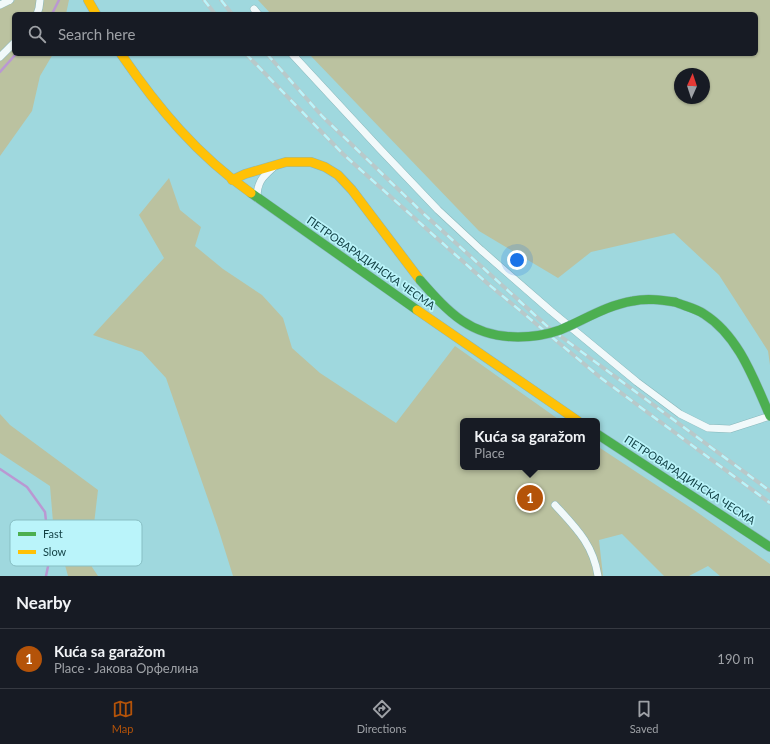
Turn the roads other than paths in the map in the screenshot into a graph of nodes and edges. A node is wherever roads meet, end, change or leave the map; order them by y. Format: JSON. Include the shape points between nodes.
{"nodes":[{"id":1,"x":10,"y":0,"type":"edge"},
{"id":2,"x":40,"y":0,"type":"edge"},
{"id":3,"x":88,"y":0,"type":"edge"},
{"id":4,"x":0,"y":5,"type":"edge"},
{"id":5,"x":38,"y":12,"type":"edge"},
{"id":6,"x":95,"y":12,"type":"edge"},
{"id":7,"x":12,"y":45,"type":"edge"},
{"id":8,"x":122,"y":56,"type":"edge"},
{"id":9,"x":294,"y":56,"type":"edge"},
{"id":10,"x":0,"y":57,"type":"edge"},
{"id":11,"x":277,"y":164,"type":"junction"},
{"id":12,"x":232,"y":180,"type":"junction"},
{"id":13,"x":257,"y":198,"type":"junction"},
{"id":14,"x":770,"y":416,"type":"edge"},
{"id":15,"x":574,"y":418,"type":"edge"},
{"id":16,"x":600,"y":436,"type":"edge"},
{"id":17,"x":555,"y":504,"type":"dead end"},
{"id":18,"x":770,"y":547,"type":"edge"},
{"id":19,"x":598,"y":576,"type":"edge"}],
"edges":[{"from":1,"to":4,"type":"street"},
{"from":2,"to":5,"type":"street"},
{"from":3,"to":6,"type":"main road"},
{"from":7,"to":10,"type":"street"},
{"from":8,"to":12,"type":"main road","name":"ПЕТРОВАРАДИНСКА ЧЕСМА","via":[[162,110],[203,156]]},
{"from":9,"to":14,"type":"street","via":[[438,210],[539,301],[637,382],[680,414],[708,428],[730,429]]},
{"from":11,"to":12,"type":"main road"},
{"from":11,"to":13,"type":"street","via":[[260,181]]},
{"from":11,"to":14,"type":"main road","bridge":true,"via":[[311,162],[338,175],[440,303],[456,318],[475,330],[512,338],[536,336],[628,302],[647,300],[675,302],[703,314],[722,329],[736,345]]},
{"from":12,"to":13,"type":"main road","name":"ПЕТРОВАРАДИНСКА ЧЕСМА"},
{"from":13,"to":15,"type":"main road","name":"ПЕТРОВАРАДИНСКА ЧЕСМА"},
{"from":16,"to":18,"type":"main road","name":"ПЕТРОВАРАДИНСКА ЧЕСМА"},
{"from":17,"to":19,"type":"street","via":[[590,548]]}]}
